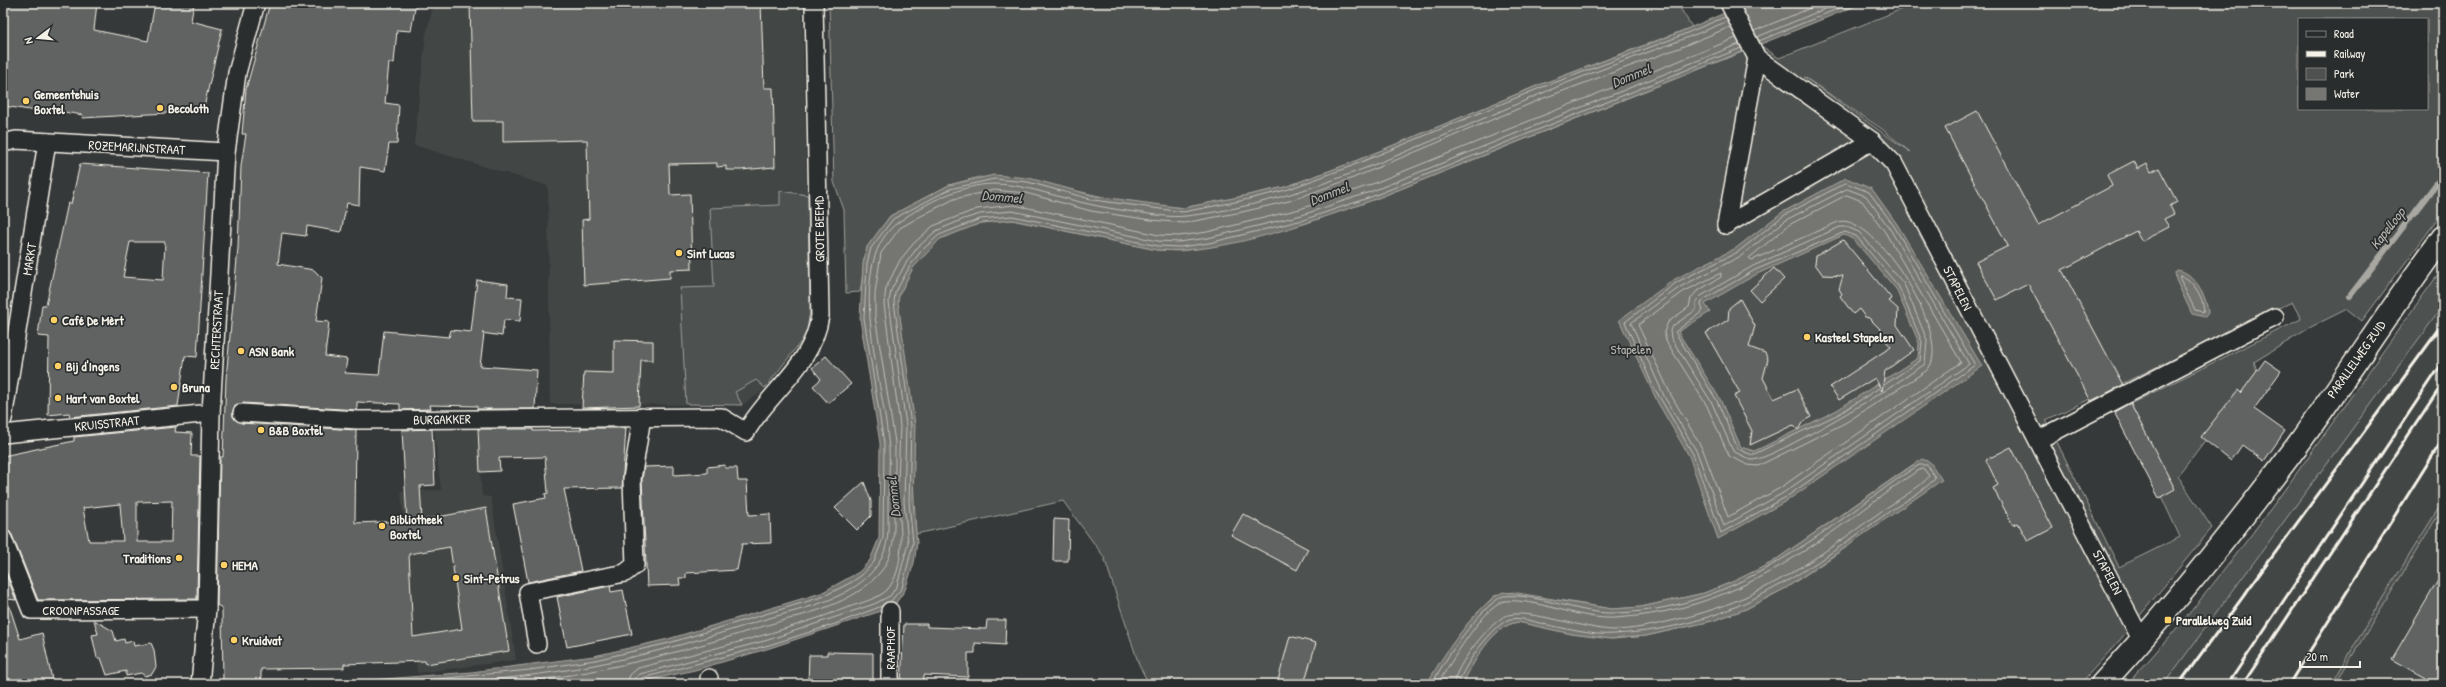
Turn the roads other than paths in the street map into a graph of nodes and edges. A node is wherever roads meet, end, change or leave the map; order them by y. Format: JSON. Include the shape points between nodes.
{"nodes":[{"id":1,"x":256,"y":3,"type":"edge"},
{"id":2,"x":814,"y":3,"type":"edge"},
{"id":3,"x":1729,"y":4,"type":"edge"},
{"id":4,"x":1757,"y":58,"type":"junction"},
{"id":5,"x":47,"y":142,"type":"junction"},
{"id":6,"x":1872,"y":142,"type":"junction"},
{"id":7,"x":3,"y":143,"type":"edge"},
{"id":8,"x":226,"y":152,"type":"junction"},
{"id":9,"x":2443,"y":237,"type":"edge"},
{"id":10,"x":2275,"y":317,"type":"dead end"},
{"id":11,"x":211,"y":413,"type":"junction"},
{"id":12,"x":242,"y":413,"type":"dead end"},
{"id":13,"x":642,"y":417,"type":"junction"},
{"id":14,"x":3,"y":419,"type":"edge"},
{"id":15,"x":746,"y":432,"type":"joint"},
{"id":16,"x":3,"y":434,"type":"edge"},
{"id":17,"x":2038,"y":440,"type":"junction"},
{"id":18,"x":3,"y":539,"type":"edge"},
{"id":19,"x":207,"y":609,"type":"junction"},
{"id":20,"x":890,"y":611,"type":"dead end"},
{"id":21,"x":2142,"y":641,"type":"junction"},
{"id":22,"x":537,"y":644,"type":"dead end"},
{"id":23,"x":200,"y":683,"type":"edge"},
{"id":24,"x":890,"y":684,"type":"edge"},
{"id":25,"x":2102,"y":684,"type":"edge"}],
"edges":[{"from":1,"to":8,"type":"street","name":"RECHTERSTRAAT","via":[[237,73]]},
{"from":2,"to":15,"type":"street","name":"GROTE BEEMD","via":[[820,316],[817,335],[806,357]]},
{"from":3,"to":4,"type":"street"},
{"from":4,"to":6,"type":"street","name":"STAPELEN"},
{"from":4,"to":6,"type":"street","via":[[1726,225]]},
{"from":5,"to":7,"type":"street","via":[[16,140]]},
{"from":5,"to":8,"type":"street","name":"ROZEMARIJNSTRAAT"},
{"from":5,"to":14,"type":"street","name":"MARKT"},
{"from":6,"to":17,"type":"street","name":"STAPELEN","via":[[1894,164]]},
{"from":8,"to":11,"type":"street","name":"RECHTERSTRAAT"},
{"from":9,"to":21,"type":"street","name":"PARALLELWEG ZUID","via":[[2399,296],[2298,443]]},
{"from":10,"to":17,"type":"street"},
{"from":11,"to":16,"type":"street","name":"KRUISSTRAAT"},
{"from":11,"to":19,"type":"street","name":"RECHTERSTRAAT"},
{"from":12,"to":13,"type":"street","name":"BURGAKKER","via":[[358,420]]},
{"from":13,"to":15,"type":"street","name":"BURGAKKER","via":[[721,417]]},
{"from":13,"to":22,"type":"street","via":[[633,458],[632,479],[635,565],[625,573],[528,592]]},
{"from":17,"to":21,"type":"street","name":"STAPELEN"},
{"from":18,"to":19,"type":"street","name":"CROONPASSAGE","via":[[30,610]]},
{"from":19,"to":23,"type":"street","name":"RECHTERSTRAAT"},
{"from":20,"to":24,"type":"street","name":"RAAPHOF"},
{"from":21,"to":25,"type":"street","name":"PARALLELWEG ZUID"}]}
